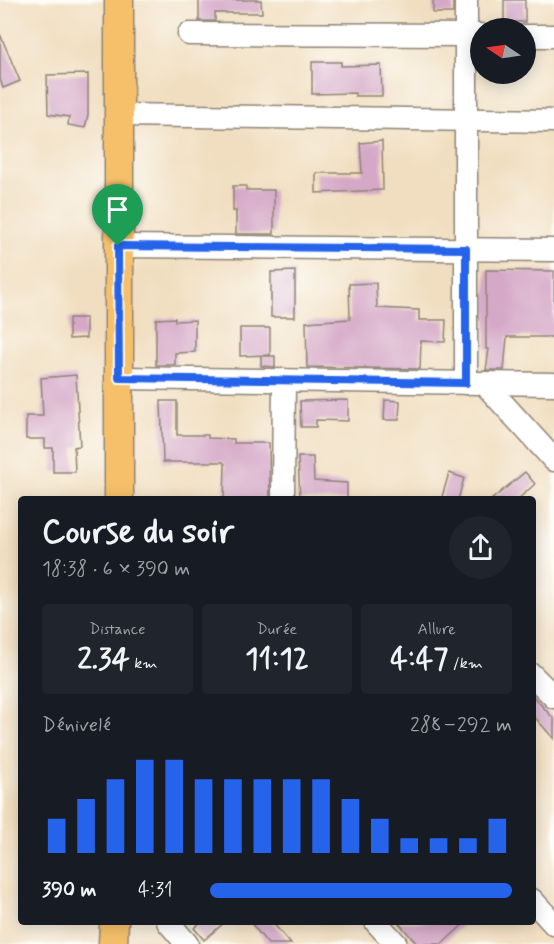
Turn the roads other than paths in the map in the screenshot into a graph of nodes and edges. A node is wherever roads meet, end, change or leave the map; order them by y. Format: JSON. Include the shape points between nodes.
{"nodes":[{"id":1,"x":118,"y":0,"type":"edge"},
{"id":2,"x":466,"y":0,"type":"edge"},
{"id":3,"x":470,"y":20,"type":"edge"},
{"id":4,"x":189,"y":34,"type":"dead end"},
{"id":5,"x":470,"y":35,"type":"edge"},
{"id":6,"x":536,"y":36,"type":"edge"},
{"id":7,"x":554,"y":36,"type":"edge"},
{"id":8,"x":470,"y":71,"type":"edge"},
{"id":9,"x":118,"y":114,"type":"junction"},
{"id":10,"x":466,"y":119,"type":"junction"},
{"id":11,"x":554,"y":121,"type":"edge"},
{"id":12,"x":118,"y":246,"type":"junction"},
{"id":13,"x":466,"y":249,"type":"junction"},
{"id":14,"x":554,"y":250,"type":"edge"},
{"id":15,"x":119,"y":378,"type":"junction"},
{"id":16,"x":284,"y":380,"type":"junction"},
{"id":17,"x":475,"y":383,"type":"junction"},
{"id":18,"x":554,"y":384,"type":"edge"},
{"id":19,"x":554,"y":460,"type":"edge"},
{"id":20,"x":118,"y":496,"type":"edge"},
{"id":21,"x":283,"y":496,"type":"edge"},
{"id":22,"x":536,"y":679,"type":"edge"},
{"id":23,"x":554,"y":697,"type":"edge"},
{"id":24,"x":536,"y":904,"type":"edge"},
{"id":25,"x":554,"y":924,"type":"edge"},
{"id":26,"x":114,"y":925,"type":"edge"},
{"id":27,"x":171,"y":925,"type":"edge"},
{"id":28,"x":379,"y":925,"type":"edge"},
{"id":29,"x":554,"y":938,"type":"edge"},
{"id":30,"x":113,"y":944,"type":"edge"},
{"id":31,"x":187,"y":944,"type":"edge"},
{"id":32,"x":396,"y":944,"type":"edge"},
{"id":33,"x":551,"y":944,"type":"edge"}],
"edges":[{"from":1,"to":9,"type":"main road"},
{"from":2,"to":3,"type":"street"},
{"from":4,"to":5,"type":"street"},
{"from":6,"to":7,"type":"street"},
{"from":8,"to":10,"type":"street"},
{"from":9,"to":10,"type":"street"},
{"from":9,"to":12,"type":"main road"},
{"from":10,"to":11,"type":"street"},
{"from":10,"to":13,"type":"street"},
{"from":12,"to":13,"type":"street"},
{"from":12,"to":15,"type":"main road"},
{"from":13,"to":14,"type":"street"},
{"from":13,"to":17,"type":"street"},
{"from":15,"to":16,"type":"street"},
{"from":15,"to":20,"type":"main road"},
{"from":16,"to":17,"type":"street"},
{"from":16,"to":21,"type":"street"},
{"from":17,"to":18,"type":"street"},
{"from":17,"to":19,"type":"street"},
{"from":22,"to":23,"type":"street"},
{"from":24,"to":25,"type":"street"},
{"from":26,"to":30,"type":"main road"},
{"from":27,"to":31,"type":"street"},
{"from":28,"to":32,"type":"street"},
{"from":29,"to":33,"type":"street"}]}
